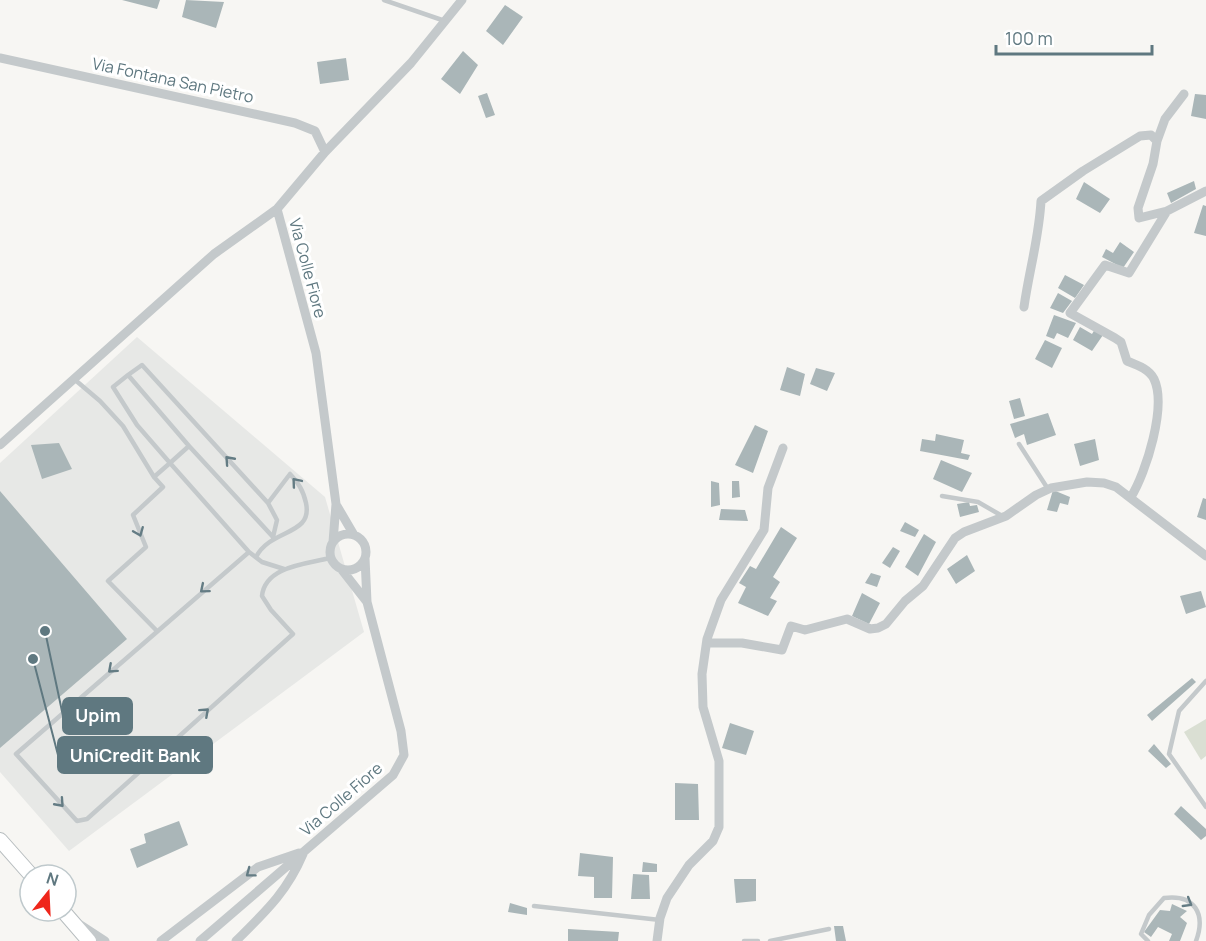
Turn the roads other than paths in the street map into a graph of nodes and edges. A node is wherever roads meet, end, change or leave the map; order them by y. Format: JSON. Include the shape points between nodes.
{"nodes":[{"id":1,"x":384,"y":0,"type":"edge"},
{"id":2,"x":462,"y":0,"type":"edge"},
{"id":3,"x":446,"y":21,"type":"junction"},
{"id":4,"x":0,"y":58,"type":"edge"},
{"id":5,"x":1184,"y":94,"type":"dead end"},
{"id":6,"x":1157,"y":141,"type":"junction"},
{"id":7,"x":325,"y":152,"type":"junction"},
{"id":8,"x":1206,"y":191,"type":"edge"},
{"id":9,"x":277,"y":209,"type":"junction"},
{"id":10,"x":1167,"y":211,"type":"junction"},
{"id":11,"x":1024,"y":307,"type":"dead end"},
{"id":12,"x":128,"y":375,"type":"junction"},
{"id":13,"x":74,"y":379,"type":"junction"},
{"id":14,"x":1020,"y":444,"type":"dead end"},
{"id":15,"x":0,"y":445,"type":"edge"},
{"id":16,"x":189,"y":446,"type":"junction"},
{"id":17,"x":783,"y":448,"type":"dead end"},
{"id":18,"x":170,"y":462,"type":"junction"},
{"id":19,"x":154,"y":477,"type":"junction"},
{"id":20,"x":1048,"y":489,"type":"junction"},
{"id":21,"x":942,"y":496,"type":"dead end"},
{"id":22,"x":1131,"y":497,"type":"junction"},
{"id":23,"x":268,"y":504,"type":"junction"},
{"id":24,"x":336,"y":504,"type":"junction"},
{"id":25,"x":1004,"y":517,"type":"junction"},
{"id":26,"x":354,"y":535,"type":"junction"},
{"id":27,"x":273,"y":537,"type":"junction"},
{"id":28,"x":333,"y":542,"type":"junction"},
{"id":29,"x":249,"y":552,"type":"junction"},
{"id":30,"x":1206,"y":556,"type":"edge"},
{"id":31,"x":256,"y":557,"type":"junction"},
{"id":32,"x":330,"y":558,"type":"junction"},
{"id":33,"x":365,"y":558,"type":"junction"},
{"id":34,"x":284,"y":569,"type":"junction"},
{"id":35,"x":342,"y":570,"type":"junction"},
{"id":36,"x":367,"y":602,"type":"junction"},
{"id":37,"x":156,"y":630,"type":"junction"},
{"id":38,"x":706,"y":643,"type":"junction"},
{"id":39,"x":1206,"y":681,"type":"edge"},
{"id":40,"x":1206,"y":807,"type":"edge"},
{"id":41,"x":0,"y":840,"type":"edge"},
{"id":42,"x":304,"y":851,"type":"junction"},
{"id":43,"x":20,"y":863,"type":"edge"},
{"id":44,"x":534,"y":906,"type":"dead end"},
{"id":45,"x":660,"y":920,"type":"junction"},
{"id":46,"x":73,"y":923,"type":"edge"},
{"id":47,"x":78,"y":923,"type":"edge"},
{"id":48,"x":829,"y":929,"type":"dead end"},
{"id":49,"x":89,"y":941,"type":"edge"},
{"id":50,"x":105,"y":941,"type":"edge"},
{"id":51,"x":161,"y":941,"type":"edge"},
{"id":52,"x":200,"y":941,"type":"edge"},
{"id":53,"x":236,"y":941,"type":"edge"},
{"id":54,"x":657,"y":941,"type":"edge"},
{"id":55,"x":744,"y":941,"type":"edge"},
{"id":56,"x":758,"y":941,"type":"edge"},
{"id":57,"x":770,"y":941,"type":"edge"},
{"id":58,"x":1148,"y":941,"type":"edge"},
{"id":59,"x":1196,"y":941,"type":"edge"}],
"edges":[{"from":1,"to":3,"type":"lane"},
{"from":2,"to":3,"type":"street","name":"Via Colle Fiore"},
{"from":3,"to":7,"type":"street","name":"Via Colle Fiore"},
{"from":4,"to":7,"type":"street","name":"Via Fontana San Pietro","via":[[296,123],[315,131]]},
{"from":5,"to":6,"type":"street","via":[[1165,119]]},
{"from":6,"to":10,"type":"street","via":[[1138,208],[1139,218]]},
{"from":6,"to":11,"type":"street","via":[[1151,135],[1140,136],[1041,201],[1036,253]]},
{"from":7,"to":9,"type":"street","name":"Via Colle Fiore"},
{"from":8,"to":10,"type":"street"},
{"from":9,"to":13,"type":"street","via":[[214,254]]},
{"from":9,"to":24,"type":"street","name":"Via Colle Fiore","via":[[316,353]]},
{"from":10,"to":22,"type":"street","via":[[1129,273],[1105,265],[1070,313],[1121,342],[1127,361],[1143,368],[1155,380],[1157,413],[1151,449],[1146,469]]},
{"from":12,"to":16,"type":"lane"},
{"from":12,"to":18,"type":"lane","via":[[113,387],[136,425]]},
{"from":23,"to":12,"type":"lane","one_way":true,"via":[[142,365]]},
{"from":13,"to":15,"type":"street"},
{"from":13,"to":19,"type":"lane","via":[[123,426]]},
{"from":14,"to":20,"type":"lane"},
{"from":16,"to":18,"type":"lane"},
{"from":16,"to":27,"type":"lane"},
{"from":17,"to":38,"type":"street","via":[[768,488],[764,530],[721,600]]},
{"from":18,"to":19,"type":"lane"},
{"from":18,"to":29,"type":"lane"},
{"from":19,"to":37,"type":"lane","one_way":true,"via":[[163,487],[133,515],[146,547],[108,581]]},
{"from":20,"to":22,"type":"street","via":[[1104,483]]},
{"from":20,"to":25,"type":"street"},
{"from":21,"to":25,"type":"lane","via":[[978,502]]},
{"from":22,"to":30,"type":"street"},
{"from":23,"to":27,"type":"lane","via":[[277,520]]},
{"from":27,"to":23,"type":"lane","one_way":true,"via":[[303,525],[308,515],[302,487],[290,474]]},
{"from":24,"to":26,"type":"street","name":"Via Colle Fiore"},
{"from":24,"to":28,"type":"street","name":"Via Colle Fiore"},
{"from":25,"to":38,"type":"street","via":[[955,538],[924,586],[878,628],[870,629],[847,618],[805,630],[791,626],[782,650],[742,643]]},
{"from":26,"to":28,"type":"street","via":[[342,535]]},
{"from":26,"to":33,"type":"street","via":[[365,545]]},
{"from":27,"to":31,"type":"lane"},
{"from":28,"to":32,"type":"street"},
{"from":29,"to":31,"type":"lane"},
{"from":29,"to":37,"type":"lane","one_way":true},
{"from":31,"to":34,"type":"lane"},
{"from":32,"to":34,"type":"lane"},
{"from":32,"to":35,"type":"street"},
{"from":33,"to":35,"type":"street","via":[[359,567]]},
{"from":33,"to":36,"type":"street","name":"Via Colle Fiore"},
{"from":37,"to":34,"type":"lane","one_way":true,"via":[[16,754],[77,821],[87,819],[293,634],[262,596],[267,582]]},
{"from":35,"to":36,"type":"street","name":"Via Colle Fiore"},
{"from":36,"to":42,"type":"street","name":"Via Colle Fiore","via":[[404,755],[393,775]]},
{"from":38,"to":45,"type":"street","via":[[703,707],[719,761],[719,827],[713,841],[676,882]]},
{"from":39,"to":40,"type":"lane","via":[[1179,711],[1169,754]]},
{"from":41,"to":43,"type":"main road"},
{"from":42,"to":51,"type":"street","one_way":true,"via":[[258,867]]},
{"from":42,"to":52,"type":"street","name":"Via Colle Fiore"},
{"from":42,"to":53,"type":"street","via":[[278,900]]},
{"from":44,"to":45,"type":"lane"},
{"from":45,"to":54,"type":"street"},
{"from":46,"to":49,"type":"main road"},
{"from":47,"to":50,"type":"street"},
{"from":48,"to":57,"type":"lane"},
{"from":55,"to":56,"type":"lane"},
{"from":58,"to":59,"type":"lane","one_way":true,"via":[[1142,934],[1143,924],[1164,898],[1173,897],[1199,910],[1202,919]]}]}
